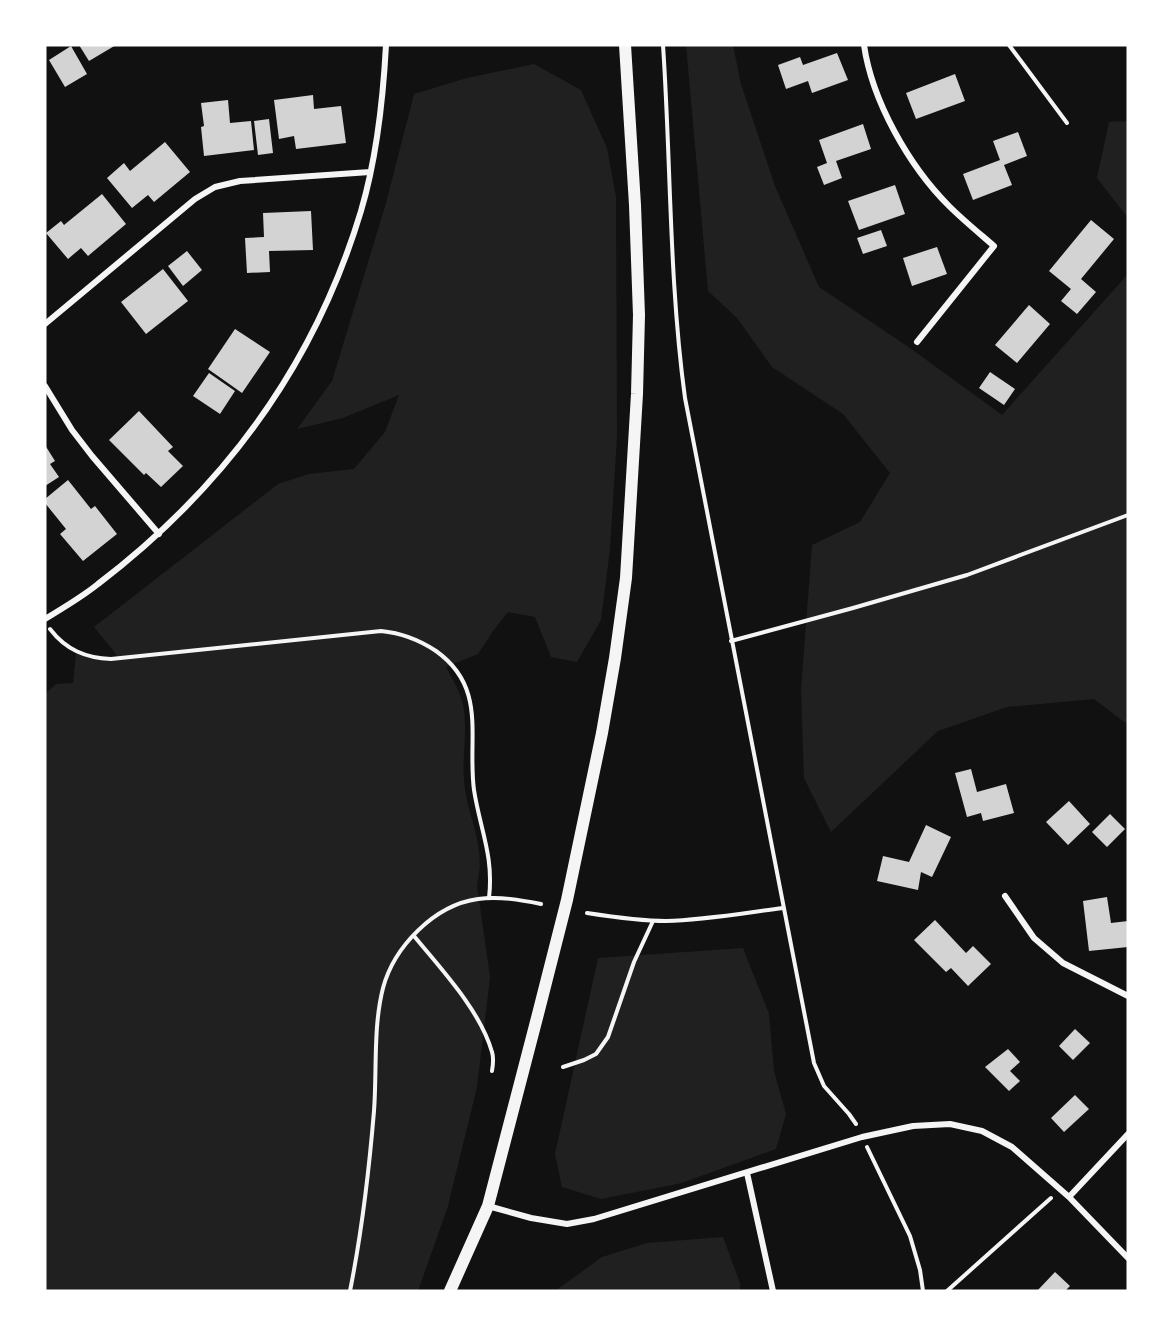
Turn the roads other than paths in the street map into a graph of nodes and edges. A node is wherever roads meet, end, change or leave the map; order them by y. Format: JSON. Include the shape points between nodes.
{"nodes":[{"id":1,"x":386,"y":45,"type":"edge"},
{"id":2,"x":625,"y":45,"type":"edge"},
{"id":3,"x":864,"y":45,"type":"edge"},
{"id":4,"x":370,"y":171,"type":"junction"},
{"id":5,"x":45,"y":324,"type":"edge"},
{"id":6,"x":917,"y":342,"type":"dead end"},
{"id":7,"x":45,"y":386,"type":"edge"},
{"id":8,"x":159,"y":534,"type":"junction"},
{"id":9,"x":45,"y":620,"type":"edge"},
{"id":10,"x":1005,"y":896,"type":"dead end"},
{"id":11,"x":1128,"y":996,"type":"edge"},
{"id":12,"x":1128,"y":1134,"type":"edge"},
{"id":13,"x":747,"y":1173,"type":"junction"},
{"id":14,"x":1069,"y":1197,"type":"junction"},
{"id":15,"x":488,"y":1206,"type":"junction"},
{"id":16,"x":1128,"y":1258,"type":"edge"},
{"id":17,"x":450,"y":1291,"type":"edge"},
{"id":18,"x":773,"y":1291,"type":"edge"}],
"edges":[{"from":1,"to":4,"type":"street","via":[[383,100]]},
{"from":2,"to":15,"type":"main road","via":[[639,315],[626,578],[602,733],[567,900]]},
{"from":3,"to":6,"type":"street","via":[[880,100],[899,140],[948,205],[994,246]]},
{"from":4,"to":5,"type":"street","via":[[240,181],[216,187],[195,199]]},
{"from":4,"to":8,"type":"street","via":[[346,255],[308,342],[284,384],[220,472]]},
{"from":7,"to":8,"type":"street","via":[[92,456]]},
{"from":8,"to":9,"type":"street","via":[[97,585]]},
{"from":10,"to":11,"type":"street","via":[[1034,938],[1063,963]]},
{"from":12,"to":14,"type":"street"},
{"from":13,"to":14,"type":"street","via":[[862,1137],[912,1126],[950,1124],[982,1131],[1012,1147]]},
{"from":13,"to":15,"type":"street","via":[[567,1224]]},
{"from":13,"to":18,"type":"street"},
{"from":14,"to":16,"type":"street"},
{"from":15,"to":17,"type":"main road"}]}
